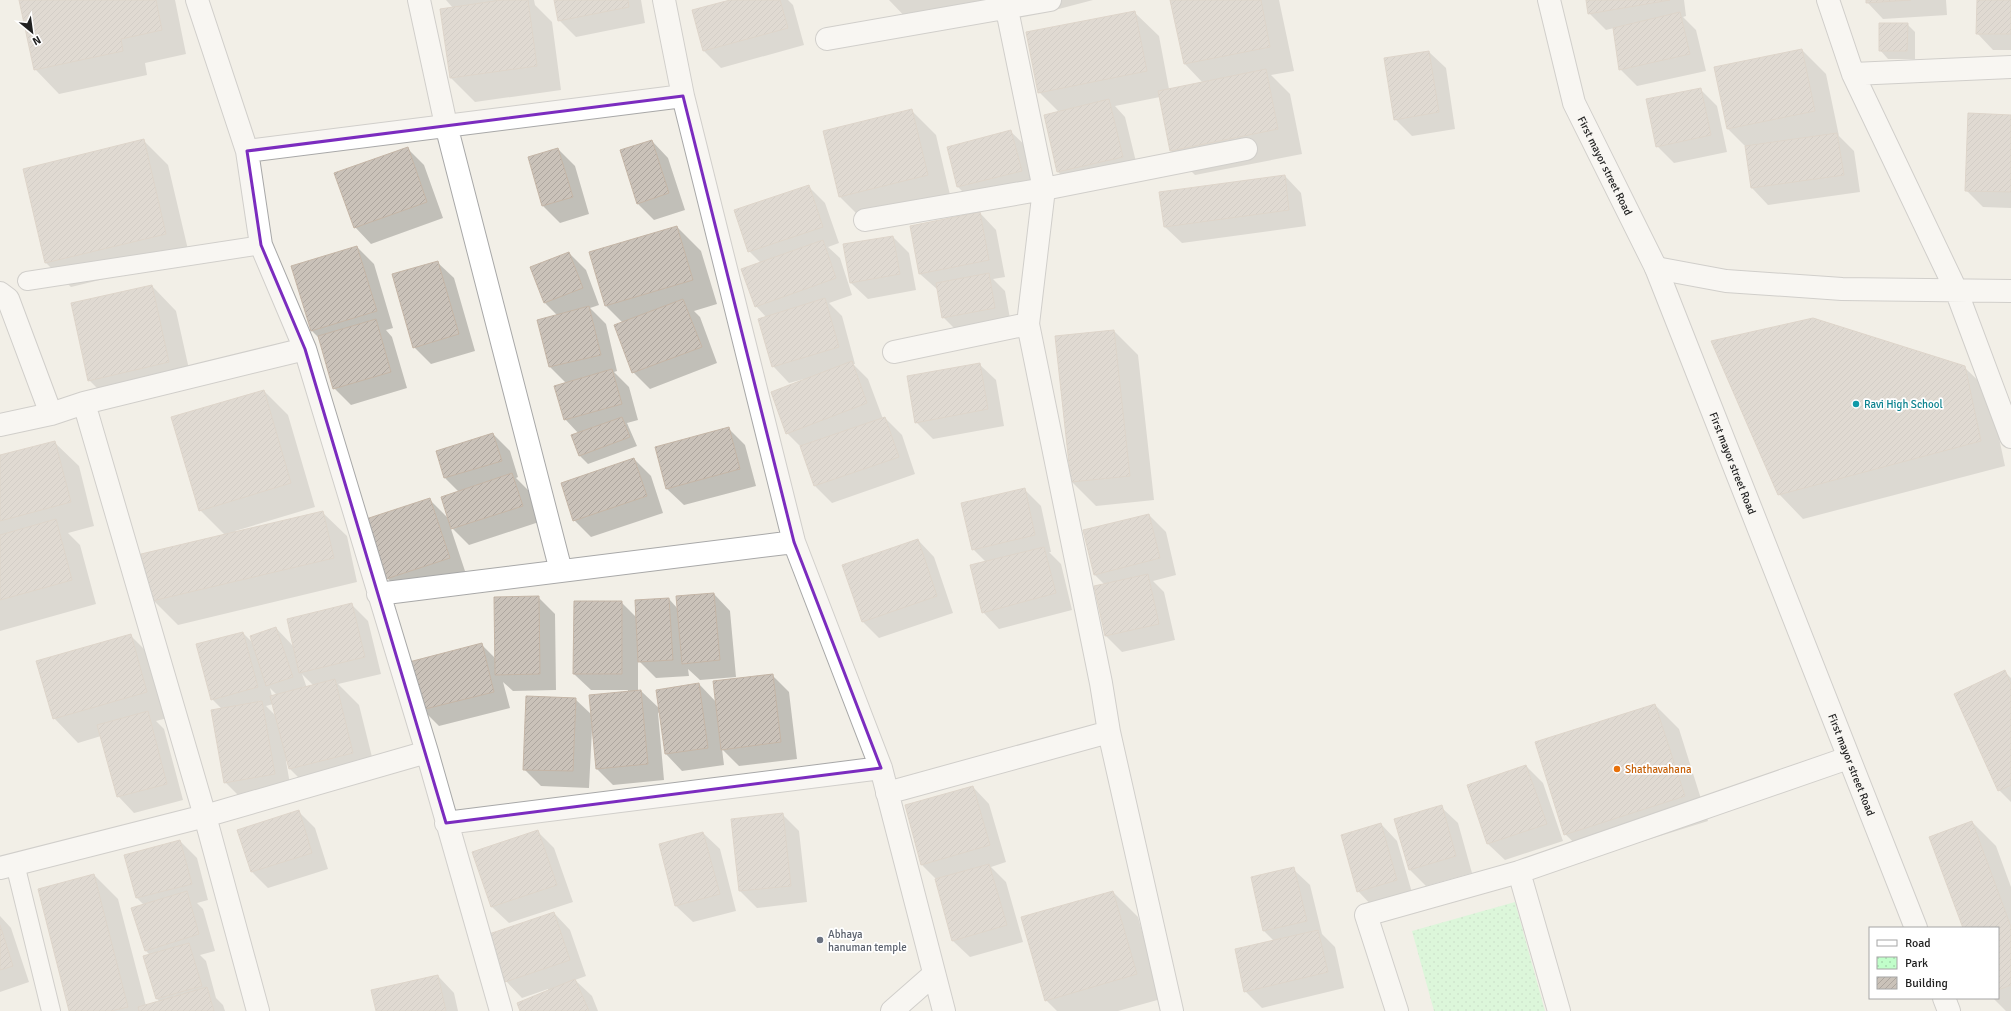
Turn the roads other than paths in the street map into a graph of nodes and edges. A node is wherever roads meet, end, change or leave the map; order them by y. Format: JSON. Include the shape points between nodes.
{"nodes":[{"id":1,"x":197,"y":0,"type":"edge"},
{"id":2,"x":419,"y":0,"type":"edge"},
{"id":3,"x":664,"y":0,"type":"edge"},
{"id":4,"x":1050,"y":0,"type":"edge"},
{"id":5,"x":1549,"y":0,"type":"edge"},
{"id":6,"x":1828,"y":0,"type":"edge"},
{"id":7,"x":1006,"y":4,"type":"edge"},
{"id":8,"x":827,"y":39,"type":"dead end"},
{"id":9,"x":2011,"y":67,"type":"edge"},
{"id":10,"x":1853,"y":74,"type":"junction"},
{"id":11,"x":683,"y":96,"type":"junction"},
{"id":12,"x":446,"y":125,"type":"junction"},
{"id":13,"x":1246,"y":149,"type":"dead end"},
{"id":14,"x":247,"y":151,"type":"junction"},
{"id":15,"x":1044,"y":188,"type":"junction"},
{"id":16,"x":865,"y":220,"type":"dead end"},
{"id":17,"x":261,"y":244,"type":"junction"},
{"id":18,"x":1656,"y":268,"type":"junction"},
{"id":19,"x":27,"y":282,"type":"dead end"},
{"id":20,"x":1956,"y":290,"type":"junction"},
{"id":21,"x":2011,"y":291,"type":"edge"},
{"id":22,"x":0,"y":293,"type":"edge"},
{"id":23,"x":1028,"y":324,"type":"junction"},
{"id":24,"x":305,"y":349,"type":"junction"},
{"id":25,"x":894,"y":352,"type":"dead end"},
{"id":26,"x":84,"y":403,"type":"junction"},
{"id":27,"x":51,"y":414,"type":"junction"},
{"id":28,"x":0,"y":426,"type":"edge"},
{"id":29,"x":2011,"y":437,"type":"edge"},
{"id":30,"x":794,"y":542,"type":"junction"},
{"id":31,"x":561,"y":571,"type":"junction"},
{"id":32,"x":378,"y":594,"type":"junction"},
{"id":33,"x":1109,"y":732,"type":"junction"},
{"id":34,"x":426,"y":752,"type":"junction"},
{"id":35,"x":1848,"y":758,"type":"junction"},
{"id":36,"x":881,"y":768,"type":"junction"},
{"id":37,"x":887,"y":793,"type":"junction"},
{"id":38,"x":205,"y":816,"type":"junction"},
{"id":39,"x":446,"y":824,"type":"junction"},
{"id":40,"x":8,"y":866,"type":"edge"},
{"id":41,"x":1519,"y":872,"type":"junction"},
{"id":42,"x":1916,"y":927,"type":"edge"},
{"id":43,"x":933,"y":975,"type":"junction"},
{"id":44,"x":1944,"y":999,"type":"edge"},
{"id":45,"x":51,"y":1011,"type":"edge"},
{"id":46,"x":258,"y":1011,"type":"edge"},
{"id":47,"x":501,"y":1011,"type":"edge"},
{"id":48,"x":892,"y":1011,"type":"edge"},
{"id":49,"x":944,"y":1011,"type":"edge"},
{"id":50,"x":1172,"y":1011,"type":"edge"},
{"id":51,"x":1396,"y":1011,"type":"edge"},
{"id":52,"x":1559,"y":1011,"type":"edge"},
{"id":53,"x":1949,"y":1011,"type":"edge"}],
"edges":[{"from":1,"to":14,"type":"street"},
{"from":2,"to":12,"type":"street"},
{"from":3,"to":11,"type":"street"},
{"from":4,"to":7,"type":"street"},
{"from":5,"to":18,"type":"street","name":"First mayor street Road","via":[[1574,103]]},
{"from":6,"to":10,"type":"street"},
{"from":7,"to":8,"type":"street"},
{"from":7,"to":15,"type":"street"},
{"from":9,"to":10,"type":"street"},
{"from":10,"to":20,"type":"street"},
{"from":11,"to":12,"type":"street"},
{"from":11,"to":30,"type":"street"},
{"from":12,"to":14,"type":"street"},
{"from":12,"to":31,"type":"street"},
{"from":13,"to":15,"type":"street"},
{"from":14,"to":17,"type":"street"},
{"from":15,"to":16,"type":"street"},
{"from":15,"to":23,"type":"street"},
{"from":17,"to":19,"type":"lane"},
{"from":17,"to":24,"type":"street"},
{"from":18,"to":20,"type":"street","via":[[1726,281],[1826,288]]},
{"from":18,"to":35,"type":"street","name":"First mayor street Road"},
{"from":20,"to":21,"type":"street"},
{"from":20,"to":29,"type":"street"},
{"from":22,"to":27,"type":"street","via":[[8,299]]},
{"from":23,"to":25,"type":"street"},
{"from":23,"to":33,"type":"street"},
{"from":24,"to":26,"type":"street"},
{"from":24,"to":32,"type":"street"},
{"from":26,"to":27,"type":"street"},
{"from":26,"to":38,"type":"street"},
{"from":27,"to":28,"type":"street"},
{"from":30,"to":31,"type":"street"},
{"from":30,"to":36,"type":"street"},
{"from":31,"to":32,"type":"street"},
{"from":32,"to":34,"type":"street"},
{"from":33,"to":37,"type":"street"},
{"from":33,"to":50,"type":"street"},
{"from":34,"to":38,"type":"street"},
{"from":34,"to":39,"type":"street"},
{"from":35,"to":41,"type":"street"},
{"from":35,"to":42,"type":"street","name":"First mayor street Road"},
{"from":36,"to":37,"type":"street"},
{"from":36,"to":39,"type":"street"},
{"from":37,"to":43,"type":"street"},
{"from":38,"to":40,"type":"street"},
{"from":38,"to":46,"type":"street"},
{"from":39,"to":47,"type":"street"},
{"from":40,"to":45,"type":"lane"},
{"from":41,"to":51,"type":"street","via":[[1366,915]]},
{"from":41,"to":52,"type":"street"},
{"from":43,"to":48,"type":"street"},
{"from":43,"to":49,"type":"street"},
{"from":44,"to":53,"type":"street"}]}
